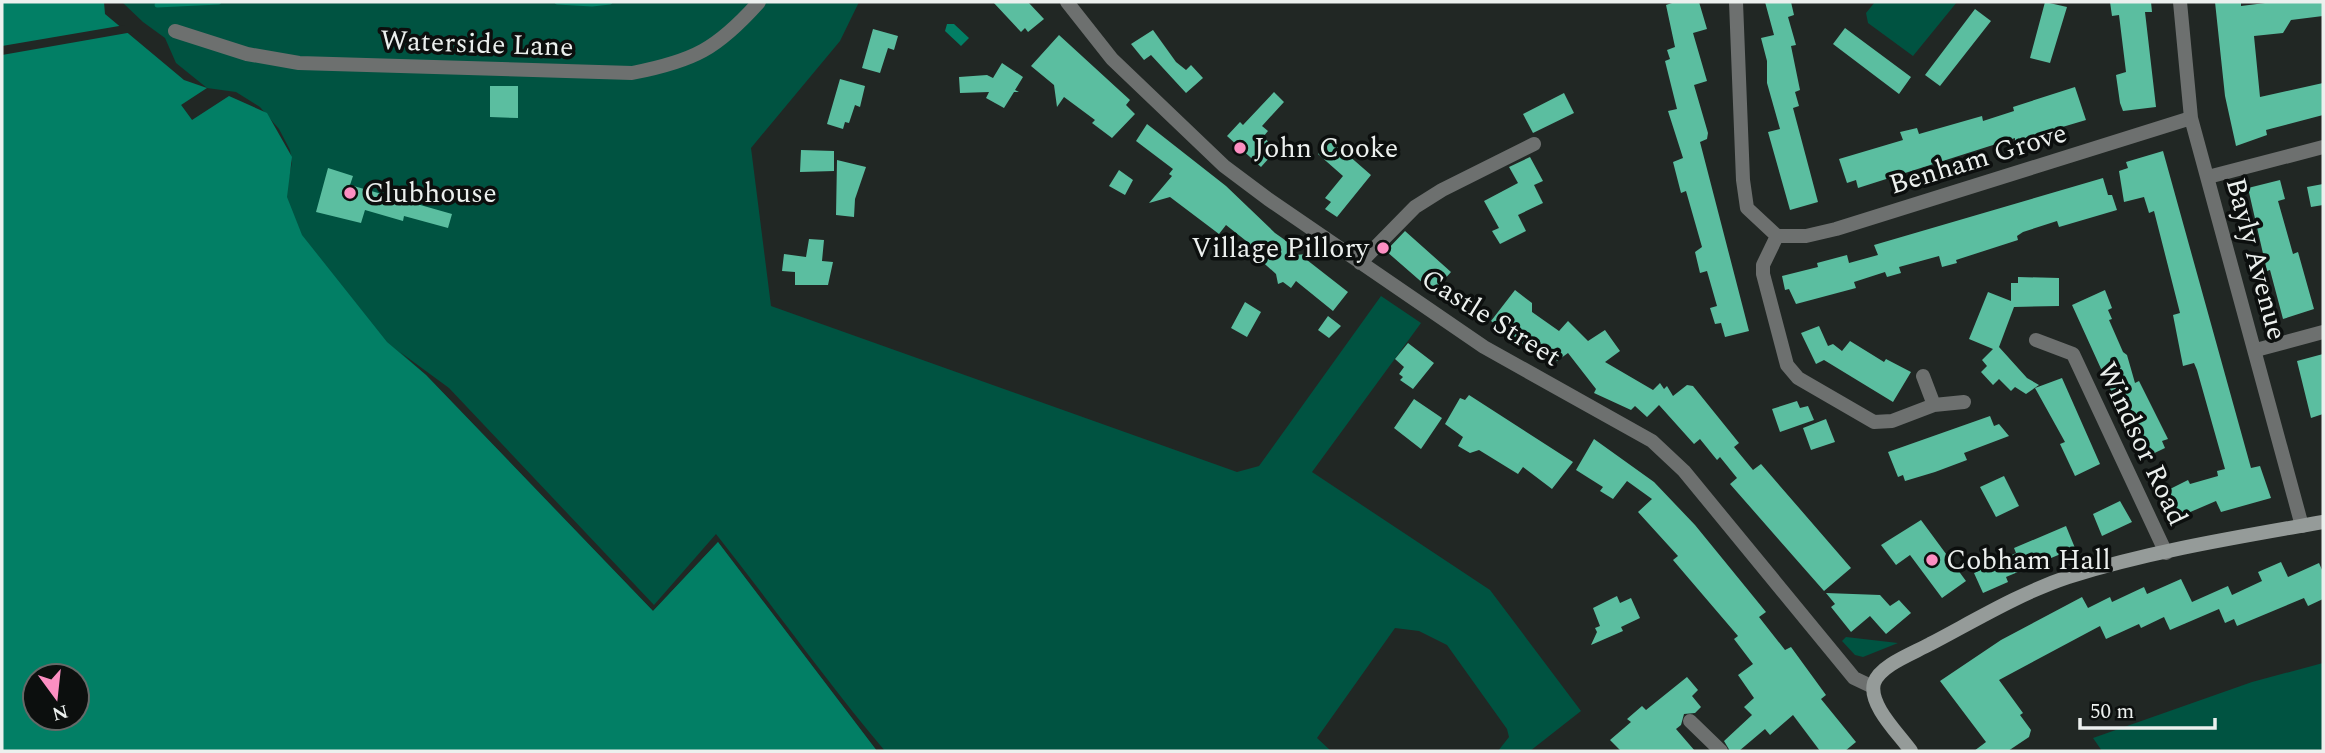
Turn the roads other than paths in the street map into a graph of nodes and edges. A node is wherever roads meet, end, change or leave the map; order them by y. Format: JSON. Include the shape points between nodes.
{"nodes":[{"id":1,"x":759,"y":2,"type":"edge"},
{"id":2,"x":1067,"y":2,"type":"edge"},
{"id":3,"x":1736,"y":2,"type":"edge"},
{"id":4,"x":2180,"y":2,"type":"edge"},
{"id":5,"x":175,"y":32,"type":"dead end"},
{"id":6,"x":2191,"y":118,"type":"junction"},
{"id":7,"x":1534,"y":144,"type":"dead end"},
{"id":8,"x":2323,"y":147,"type":"edge"},
{"id":9,"x":2208,"y":177,"type":"junction"},
{"id":10,"x":1777,"y":236,"type":"junction"},
{"id":11,"x":1360,"y":263,"type":"junction"},
{"id":12,"x":2323,"y":332,"type":"edge"},
{"id":13,"x":2036,"y":340,"type":"dead end"},
{"id":14,"x":2256,"y":350,"type":"junction"},
{"id":15,"x":1923,"y":376,"type":"dead end"},
{"id":16,"x":1964,"y":402,"type":"dead end"},
{"id":17,"x":1934,"y":405,"type":"junction"},
{"id":18,"x":2323,"y":522,"type":"edge"},
{"id":19,"x":2302,"y":526,"type":"junction"},
{"id":20,"x":2166,"y":553,"type":"junction"},
{"id":21,"x":1873,"y":687,"type":"junction"},
{"id":22,"x":1690,"y":721,"type":"dead end"},
{"id":23,"x":1721,"y":751,"type":"edge"},
{"id":24,"x":1911,"y":751,"type":"edge"}],
"edges":[{"from":1,"to":5,"type":"street","name":"Waterside Lane","via":[[731,34],[708,48],[684,61],[632,73],[299,63],[247,54]]},
{"from":2,"to":11,"type":"street","name":"Castle Street","via":[[1112,59],[1224,166]]},
{"from":3,"to":10,"type":"street","via":[[1742,180],[1747,208]]},
{"from":4,"to":6,"type":"street","name":"Bayly Avenue"},
{"from":6,"to":9,"type":"street","name":"Bayly Avenue"},
{"from":6,"to":10,"type":"street","name":"Benham Grove","via":[[1836,229]]},
{"from":7,"to":11,"type":"street","via":[[1426,200],[1405,215]]},
{"from":8,"to":9,"type":"street"},
{"from":9,"to":14,"type":"street","name":"Bayly Avenue"},
{"from":10,"to":17,"type":"street","via":[[1763,274],[1787,365],[1798,378],[1874,422],[1892,421]]},
{"from":11,"to":21,"type":"street","name":"Castle Street","via":[[1484,347],[1652,441],[1684,471],[1854,678]]},
{"from":12,"to":14,"type":"street"},
{"from":13,"to":20,"type":"street","name":"Windsor Road","via":[[2073,354]]},
{"from":14,"to":19,"type":"street","name":"Bayly Avenue"},
{"from":15,"to":17,"type":"street"},
{"from":16,"to":17,"type":"street"},
{"from":18,"to":19,"type":"street"},
{"from":19,"to":20,"type":"street"},
{"from":20,"to":21,"type":"street","via":[[2067,578],[2021,597],[1880,673]]},
{"from":21,"to":24,"type":"street","via":[[1877,704]]},
{"from":22,"to":23,"type":"street"}]}
